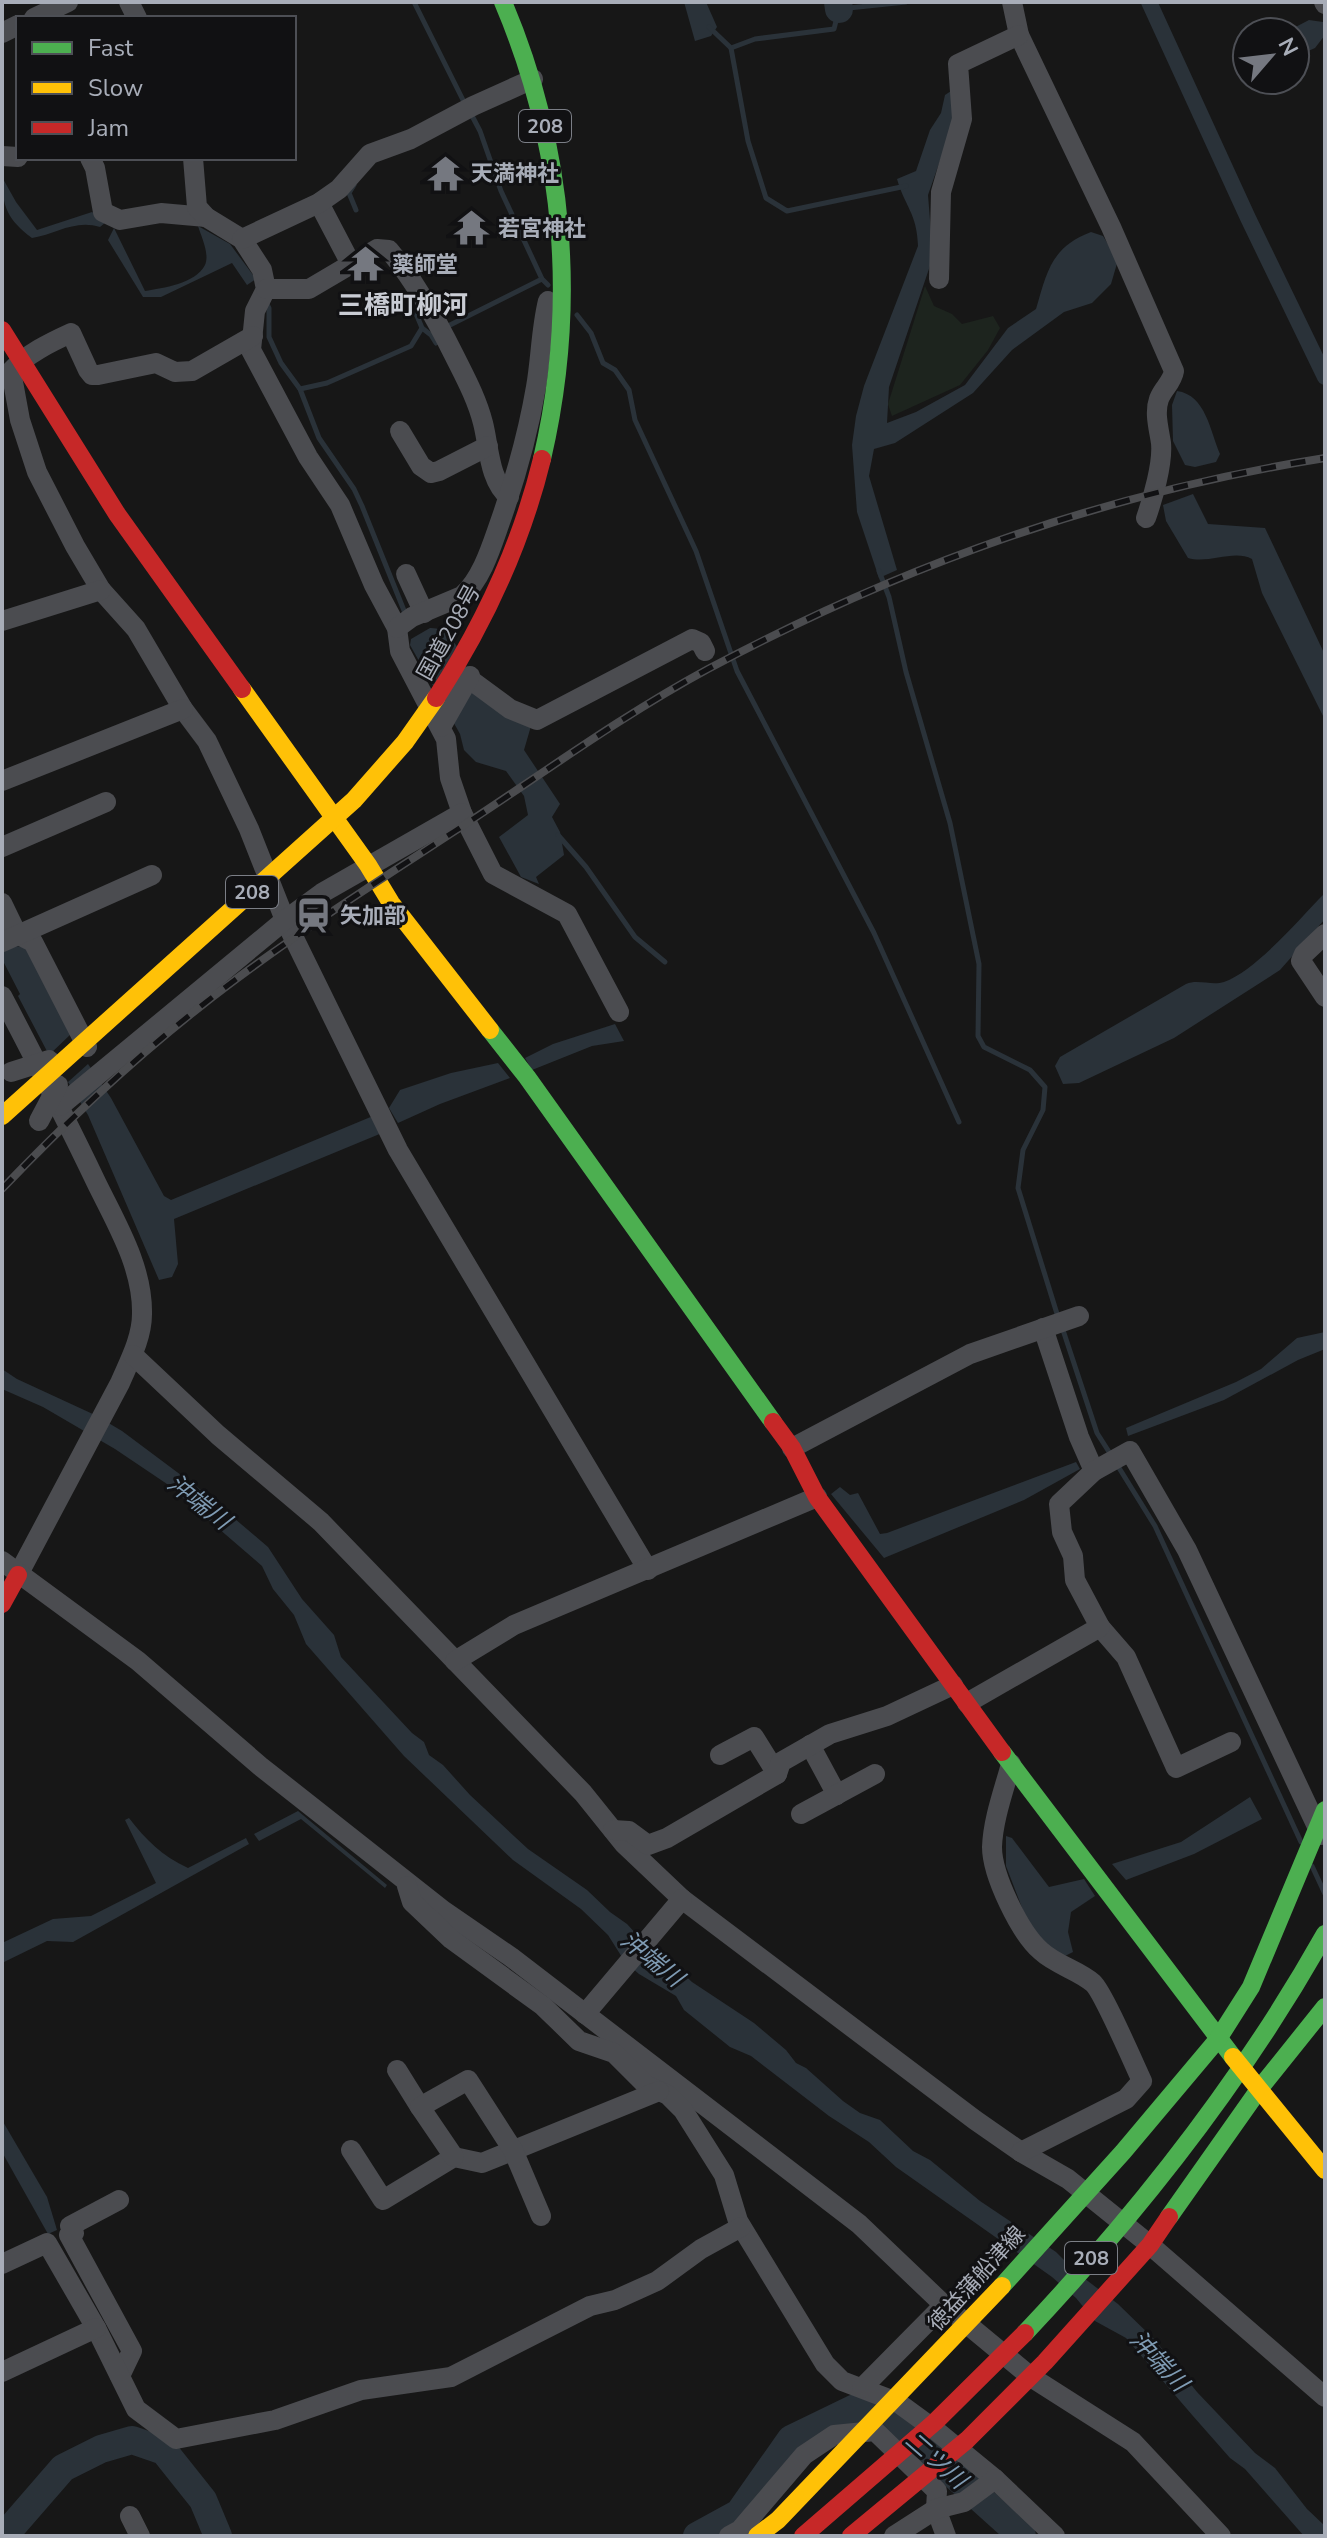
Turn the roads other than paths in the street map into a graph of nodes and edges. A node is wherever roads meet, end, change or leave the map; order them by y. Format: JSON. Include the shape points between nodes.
{"nodes":[{"id":1,"x":68,"y":2,"type":"edge"},
{"id":2,"x":503,"y":2,"type":"edge"},
{"id":3,"x":1012,"y":2,"type":"edge"},
{"id":4,"x":38,"y":16,"type":"edge"},
{"id":5,"x":1019,"y":35,"type":"junction"},
{"id":6,"x":533,"y":79,"type":"junction"},
{"id":7,"x":91,"y":160,"type":"edge"},
{"id":8,"x":193,"y":160,"type":"edge"},
{"id":9,"x":319,"y":203,"type":"junction"},
{"id":10,"x":206,"y":217,"type":"junction"},
{"id":11,"x":242,"y":239,"type":"junction"},
{"id":12,"x":564,"y":256,"type":"junction"},
{"id":13,"x":351,"y":264,"type":"junction"},
{"id":14,"x":939,"y":279,"type":"dead end"},
{"id":15,"x":266,"y":289,"type":"junction"},
{"id":16,"x":570,"y":328,"type":"junction"},
{"id":17,"x":2,"y":330,"type":"edge"},
{"id":18,"x":253,"y":336,"type":"junction"},
{"id":19,"x":20,"y":362,"type":"junction"},
{"id":20,"x":400,"y":431,"type":"dead end"},
{"id":21,"x":488,"y":446,"type":"junction"},
{"id":22,"x":509,"y":497,"type":"junction"},
{"id":23,"x":1146,"y":518,"type":"dead end"},
{"id":24,"x":500,"y":570,"type":"junction"},
{"id":25,"x":406,"y":574,"type":"dead end"},
{"id":26,"x":101,"y":590,"type":"junction"},
{"id":27,"x":432,"y":610,"type":"junction"},
{"id":28,"x":2,"y":621,"type":"edge"},
{"id":29,"x":397,"y":628,"type":"junction"},
{"id":30,"x":705,"y":651,"type":"dead end"},
{"id":31,"x":471,"y":673,"type":"junction"},
{"id":32,"x":183,"y":709,"type":"junction"},
{"id":33,"x":444,"y":723,"type":"junction"},
{"id":34,"x":2,"y":781,"type":"edge"},
{"id":35,"x":106,"y":802,"type":"dead end"},
{"id":36,"x":462,"y":813,"type":"junction"},
{"id":37,"x":2,"y":847,"type":"edge"},
{"id":38,"x":368,"y":865,"type":"junction"},
{"id":39,"x":152,"y":875,"type":"dead end"},
{"id":40,"x":2,"y":903,"type":"edge"},
{"id":41,"x":285,"y":920,"type":"junction"},
{"id":42,"x":1325,"y":934,"type":"edge"},
{"id":43,"x":9,"y":938,"type":"edge"},
{"id":44,"x":2,"y":996,"type":"edge"},
{"id":45,"x":1325,"y":997,"type":"edge"},
{"id":46,"x":619,"y":1012,"type":"dead end"},
{"id":47,"x":58,"y":1066,"type":"junction"},
{"id":48,"x":11,"y":1072,"type":"dead end"},
{"id":49,"x":100,"y":1072,"type":"junction"},
{"id":50,"x":65,"y":1101,"type":"junction"},
{"id":51,"x":2,"y":1116,"type":"edge"},
{"id":52,"x":39,"y":1121,"type":"dead end"},
{"id":53,"x":1074,"y":1318,"type":"dead end"},
{"id":54,"x":1046,"y":1327,"type":"junction"},
{"id":55,"x":133,"y":1355,"type":"junction"},
{"id":56,"x":792,"y":1448,"type":"junction"},
{"id":57,"x":1099,"y":1468,"type":"junction"},
{"id":58,"x":817,"y":1497,"type":"junction"},
{"id":59,"x":14,"y":1567,"type":"edge"},
{"id":60,"x":648,"y":1570,"type":"junction"},
{"id":61,"x":2,"y":1604,"type":"edge"},
{"id":62,"x":1100,"y":1627,"type":"junction"},
{"id":63,"x":455,"y":1661,"type":"junction"},
{"id":64,"x":953,"y":1685,"type":"junction"},
{"id":65,"x":967,"y":1703,"type":"junction"},
{"id":66,"x":1231,"y":1742,"type":"dead end"},
{"id":67,"x":810,"y":1745,"type":"junction"},
{"id":68,"x":720,"y":1755,"type":"dead end"},
{"id":69,"x":1011,"y":1764,"type":"junction"},
{"id":70,"x":777,"y":1774,"type":"junction"},
{"id":71,"x":875,"y":1774,"type":"dead end"},
{"id":72,"x":837,"y":1795,"type":"junction"},
{"id":73,"x":801,"y":1814,"type":"dead end"},
{"id":74,"x":1323,"y":1827,"type":"edge"},
{"id":75,"x":613,"y":1830,"type":"junction"},
{"id":76,"x":407,"y":1882,"type":"junction"},
{"id":77,"x":678,"y":1904,"type":"junction"},
{"id":78,"x":1325,"y":1934,"type":"edge"},
{"id":79,"x":1325,"y":1951,"type":"edge"},
{"id":80,"x":1325,"y":2007,"type":"edge"},
{"id":81,"x":588,"y":2009,"type":"junction"},
{"id":82,"x":1218,"y":2039,"type":"junction"},
{"id":83,"x":397,"y":2070,"type":"dead end"},
{"id":84,"x":1260,"y":2088,"type":"junction"},
{"id":85,"x":659,"y":2091,"type":"junction"},
{"id":86,"x":420,"y":2107,"type":"junction"},
{"id":87,"x":351,"y":2150,"type":"dead end"},
{"id":88,"x":513,"y":2150,"type":"junction"},
{"id":89,"x":1021,"y":2152,"type":"junction"},
{"id":90,"x":454,"y":2157,"type":"junction"},
{"id":91,"x":1325,"y":2170,"type":"edge"},
{"id":92,"x":1083,"y":2196,"type":"junction"},
{"id":93,"x":119,"y":2200,"type":"dead end"},
{"id":94,"x":541,"y":2216,"type":"dead end"},
{"id":95,"x":741,"y":2227,"type":"junction"},
{"id":96,"x":1144,"y":2250,"type":"junction"},
{"id":97,"x":2,"y":2264,"type":"edge"},
{"id":98,"x":944,"y":2305,"type":"junction"},
{"id":99,"x":972,"y":2318,"type":"junction"},
{"id":100,"x":96,"y":2328,"type":"junction"},
{"id":101,"x":1038,"y":2369,"type":"junction"},
{"id":102,"x":2,"y":2372,"type":"edge"},
{"id":103,"x":120,"y":2376,"type":"junction"},
{"id":104,"x":862,"y":2388,"type":"junction"},
{"id":105,"x":1325,"y":2397,"type":"edge"},
{"id":106,"x":995,"y":2479,"type":"junction"},
{"id":107,"x":936,"y":2509,"type":"junction"},
{"id":108,"x":130,"y":2516,"type":"dead end"},
{"id":109,"x":140,"y":2536,"type":"edge"},
{"id":110,"x":729,"y":2536,"type":"edge"},
{"id":111,"x":757,"y":2536,"type":"edge"},
{"id":112,"x":803,"y":2536,"type":"edge"},
{"id":113,"x":818,"y":2536,"type":"edge"},
{"id":114,"x":851,"y":2536,"type":"edge"},
{"id":115,"x":894,"y":2536,"type":"edge"},
{"id":116,"x":946,"y":2536,"type":"edge"},
{"id":117,"x":1055,"y":2536,"type":"edge"},
{"id":118,"x":1221,"y":2536,"type":"edge"}],
"edges":[{"from":1,"to":4,"type":"street"},
{"from":2,"to":6,"type":"main road","number":"208"},
{"from":3,"to":5,"type":"street"},
{"from":5,"to":14,"type":"street","via":[[958,64],[962,119],[941,192]]},
{"from":5,"to":23,"type":"street","via":[[1174,371],[1159,399],[1156,491]]},
{"from":6,"to":9,"type":"street","via":[[370,154]]},
{"from":6,"to":12,"type":"main road","number":"208","via":[[556,181]]},
{"from":7,"to":10,"type":"street","via":[[103,212],[120,220],[161,213]]},
{"from":8,"to":10,"type":"street","via":[[197,207]]},
{"from":9,"to":11,"type":"street"},
{"from":9,"to":13,"type":"street"},
{"from":10,"to":11,"type":"street"},
{"from":11,"to":15,"type":"street","via":[[262,270]]},
{"from":12,"to":16,"type":"street"},
{"from":12,"to":22,"type":"street","via":[[547,305],[536,387]]},
{"from":13,"to":15,"type":"street","via":[[309,289]]},
{"from":13,"to":21,"type":"street","via":[[377,249],[389,250],[422,292],[479,407]]},
{"from":15,"to":18,"type":"street","via":[[255,311]]},
{"from":16,"to":24,"type":"street","via":[[564,427],[549,485]]},
{"from":16,"to":47,"type":"main road","name":"国道208号","number":"208","via":[[546,455],[510,567],[444,689],[354,800]]},
{"from":17,"to":19,"type":"main road"},
{"from":18,"to":19,"type":"street","via":[[192,371],[175,372],[156,363],[92,375],[71,333]]},
{"from":18,"to":29,"type":"street","via":[[251,350],[264,380],[340,505]]},
{"from":19,"to":26,"type":"street","via":[[11,371],[37,472]]},
{"from":19,"to":38,"type":"main road","via":[[117,514]]},
{"from":20,"to":21,"type":"street","via":[[431,473]]},
{"from":21,"to":22,"type":"street","via":[[494,475]]},
{"from":22,"to":24,"type":"street"},
{"from":24,"to":27,"type":"street"},
{"from":24,"to":31,"type":"street"},
{"from":25,"to":27,"type":"street"},
{"from":26,"to":28,"type":"street"},
{"from":26,"to":32,"type":"street","via":[[136,629]]},
{"from":27,"to":29,"type":"street"},
{"from":29,"to":33,"type":"street","via":[[400,651],[421,694]]},
{"from":30,"to":31,"type":"street","via":[[692,639],[537,720],[510,709]]},
{"from":31,"to":33,"type":"street"},
{"from":32,"to":34,"type":"street"},
{"from":32,"to":41,"type":"street","via":[[207,741]]},
{"from":33,"to":36,"type":"street","via":[[450,778]]},
{"from":35,"to":37,"type":"street"},
{"from":36,"to":38,"type":"street"},
{"from":36,"to":46,"type":"street","via":[[493,874],[567,914]]},
{"from":38,"to":41,"type":"street"},
{"from":38,"to":56,"type":"main road"},
{"from":39,"to":43,"type":"street"},
{"from":40,"to":43,"type":"street"},
{"from":41,"to":49,"type":"street"},
{"from":41,"to":60,"type":"street","via":[[398,1150]]},
{"from":42,"to":45,"type":"street","via":[[1301,961]]},
{"from":43,"to":49,"type":"street","via":[[33,942]]},
{"from":44,"to":50,"type":"street"},
{"from":47,"to":48,"type":"street","via":[[50,1060]]},
{"from":47,"to":51,"type":"main road","name":"国道208号","number":"208"},
{"from":47,"to":52,"type":"street","via":[[62,1077]]},
{"from":49,"to":50,"type":"street"},
{"from":50,"to":55,"type":"street","via":[[139,1275],[142,1314]]},
{"from":53,"to":54,"type":"street"},
{"from":54,"to":56,"type":"street","via":[[970,1354]]},
{"from":54,"to":57,"type":"street","via":[[1079,1437]]},
{"from":55,"to":59,"type":"street"},
{"from":55,"to":63,"type":"street","via":[[321,1522]]},
{"from":56,"to":58,"type":"main road"},
{"from":57,"to":62,"type":"street","via":[[1059,1504],[1075,1580]]},
{"from":57,"to":74,"type":"street","via":[[1130,1451],[1187,1550]]},
{"from":58,"to":60,"type":"street"},
{"from":58,"to":64,"type":"main road"},
{"from":59,"to":61,"type":"main road"},
{"from":59,"to":76,"type":"street","via":[[138,1661]]},
{"from":60,"to":63,"type":"street","via":[[514,1625]]},
{"from":62,"to":65,"type":"street"},
{"from":62,"to":66,"type":"street","via":[[1126,1657],[1176,1768]]},
{"from":63,"to":75,"type":"street"},
{"from":64,"to":65,"type":"main road"},
{"from":64,"to":67,"type":"street"},
{"from":65,"to":69,"type":"main road"},
{"from":67,"to":70,"type":"street","via":[[781,1762]]},
{"from":67,"to":72,"type":"street"},
{"from":68,"to":70,"type":"street","via":[[754,1737]]},
{"from":69,"to":82,"type":"main road"},
{"from":69,"to":89,"type":"street","via":[[992,1849],[1003,1889],[1039,1950],[1094,1984],[1142,2081],[1126,2099]]},
{"from":70,"to":75,"type":"street","via":[[648,1845],[629,1831]]},
{"from":71,"to":72,"type":"street"},
{"from":72,"to":73,"type":"street"},
{"from":74,"to":82,"type":"main road","name":"徳益蒲船津線","via":[[1251,1987]]},
{"from":75,"to":77,"type":"street"},
{"from":76,"to":81,"type":"street"},
{"from":76,"to":85,"type":"street","via":[[412,1902],[451,1939],[543,2006],[579,2041],[614,2053]]},
{"from":77,"to":81,"type":"street"},
{"from":77,"to":89,"type":"street"},
{"from":78,"to":112,"type":"main road","number":"208","via":[[1277,2017],[1134,2209],[1039,2318],[948,2409]]},
{"from":79,"to":113,"type":"main road","number":"208","via":[[1218,2118],[1056,2313],[954,2417]]},
{"from":80,"to":84,"type":"main road"},
{"from":81,"to":98,"type":"street","via":[[859,2224]]},
{"from":82,"to":84,"type":"main road"},
{"from":82,"to":92,"type":"main road","name":"徳益蒲船津線"},
{"from":83,"to":86,"type":"street"},
{"from":84,"to":91,"type":"main road"},
{"from":84,"to":96,"type":"main road"},
{"from":85,"to":88,"type":"street"},
{"from":85,"to":95,"type":"street","via":[[683,2110],[724,2175]]},
{"from":86,"to":88,"type":"street","via":[[468,2080]]},
{"from":86,"to":90,"type":"street"},
{"from":87,"to":90,"type":"street","via":[[383,2200]]},
{"from":88,"to":90,"type":"street","via":[[482,2163]]},
{"from":88,"to":94,"type":"street"},
{"from":89,"to":92,"type":"street","via":[[1068,2179]]},
{"from":92,"to":96,"type":"street"},
{"from":92,"to":99,"type":"main road","name":"徳益蒲船津線"},
{"from":93,"to":103,"type":"street","via":[[70,2226],[74,2233],[69,2235],[132,2351]]},
{"from":95,"to":103,"type":"street","via":[[657,2281],[590,2306],[451,2377],[361,2390],[275,2420],[176,2439],[136,2409]]},
{"from":95,"to":104,"type":"street","via":[[825,2364],[842,2381]]},
{"from":96,"to":101,"type":"main road"},
{"from":96,"to":105,"type":"street"},
{"from":97,"to":100,"type":"street","via":[[47,2243]]},
{"from":98,"to":99,"type":"street"},
{"from":98,"to":104,"type":"street"},
{"from":99,"to":101,"type":"street"},
{"from":99,"to":111,"type":"main road","name":"徳益蒲船津線"},
{"from":100,"to":102,"type":"street"},
{"from":100,"to":103,"type":"street"},
{"from":101,"to":114,"type":"main road","via":[[967,2440]]},
{"from":101,"to":118,"type":"street","via":[[1133,2442]]},
{"from":104,"to":106,"type":"street","via":[[897,2402]]},
{"from":106,"to":107,"type":"street","via":[[964,2502]]},
{"from":106,"to":117,"type":"street"},
{"from":107,"to":110,"type":"street","via":[[937,2491],[875,2431],[834,2435],[804,2455]]},
{"from":107,"to":115,"type":"street"},
{"from":107,"to":116,"type":"street"},
{"from":108,"to":109,"type":"street"}]}
